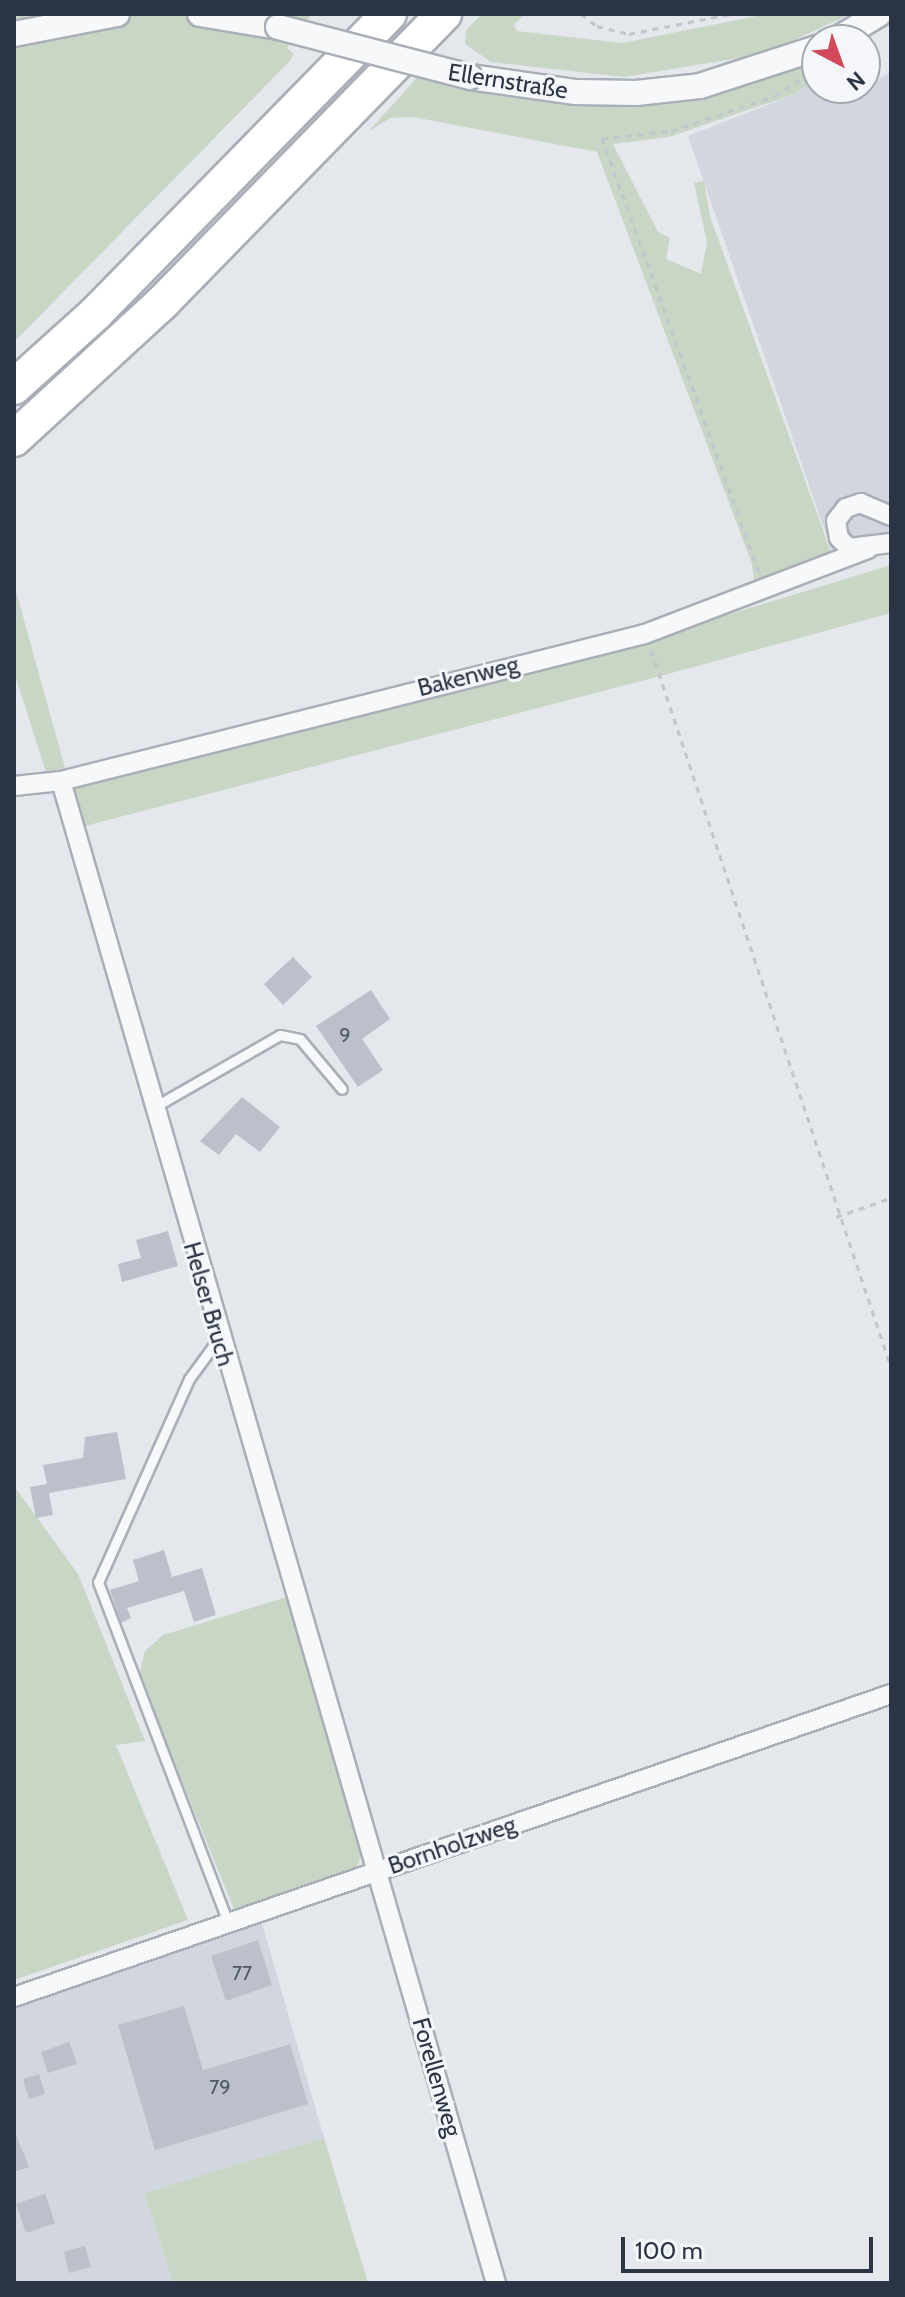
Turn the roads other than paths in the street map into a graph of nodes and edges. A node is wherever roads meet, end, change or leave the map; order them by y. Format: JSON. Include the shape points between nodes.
{"nodes":[{"id":1,"x":117,"y":14,"type":"edge"},
{"id":2,"x":200,"y":14,"type":"edge"},
{"id":3,"x":389,"y":14,"type":"edge"},
{"id":4,"x":444,"y":14,"type":"edge"},
{"id":5,"x":267,"y":21,"type":"edge"},
{"id":6,"x":14,"y":34,"type":"edge"},
{"id":7,"x":801,"y":53,"type":"edge"},
{"id":8,"x":14,"y":387,"type":"edge"},
{"id":9,"x":14,"y":439,"type":"edge"},
{"id":10,"x":891,"y":516,"type":"edge"},
{"id":11,"x":891,"y":543,"type":"edge"},
{"id":12,"x":868,"y":549,"type":"junction"},
{"id":13,"x":61,"y":781,"type":"junction"},
{"id":14,"x":14,"y":786,"type":"edge"},
{"id":15,"x":342,"y":1089,"type":"dead end"},
{"id":16,"x":152,"y":1108,"type":"junction"},
{"id":17,"x":219,"y":1338,"type":"junction"},
{"id":18,"x":891,"y":1694,"type":"edge"},
{"id":19,"x":377,"y":1871,"type":"junction"},
{"id":20,"x":228,"y":1923,"type":"junction"},
{"id":21,"x":14,"y":1997,"type":"edge"},
{"id":22,"x":496,"y":2283,"type":"edge"}],
"edges":[{"from":1,"to":6,"type":"street"},
{"from":2,"to":5,"type":"street","name":"Ellernstraße"},
{"from":3,"to":8,"type":"highway","via":[[95,314]]},
{"from":4,"to":9,"type":"highway","via":[[162,303]]},
{"from":5,"to":7,"type":"street","name":"Ellernstraße","bridge":true,"via":[[470,77],[576,92],[700,86]]},
{"from":10,"to":12,"type":"street","via":[[861,503],[846,508],[836,521],[839,538],[849,548]]},
{"from":11,"to":12,"type":"street","name":"Bakenweg"},
{"from":12,"to":13,"type":"street","name":"Bakenweg","via":[[645,634]]},
{"from":13,"to":14,"type":"street"},
{"from":13,"to":16,"type":"street","name":"Helser Bruch"},
{"from":15,"to":16,"type":"lane","via":[[300,1039],[280,1035]]},
{"from":16,"to":17,"type":"street","name":"Helser Bruch"},
{"from":17,"to":19,"type":"street","name":"Helser Bruch"},
{"from":17,"to":20,"type":"lane","via":[[189,1379],[98,1582]]},
{"from":18,"to":19,"type":"street","name":"Bornholzweg"},
{"from":19,"to":20,"type":"street","name":"Bornholzweg"},
{"from":19,"to":22,"type":"street","name":"Forellenweg"},
{"from":20,"to":21,"type":"street","name":"Bornholzweg"}]}
